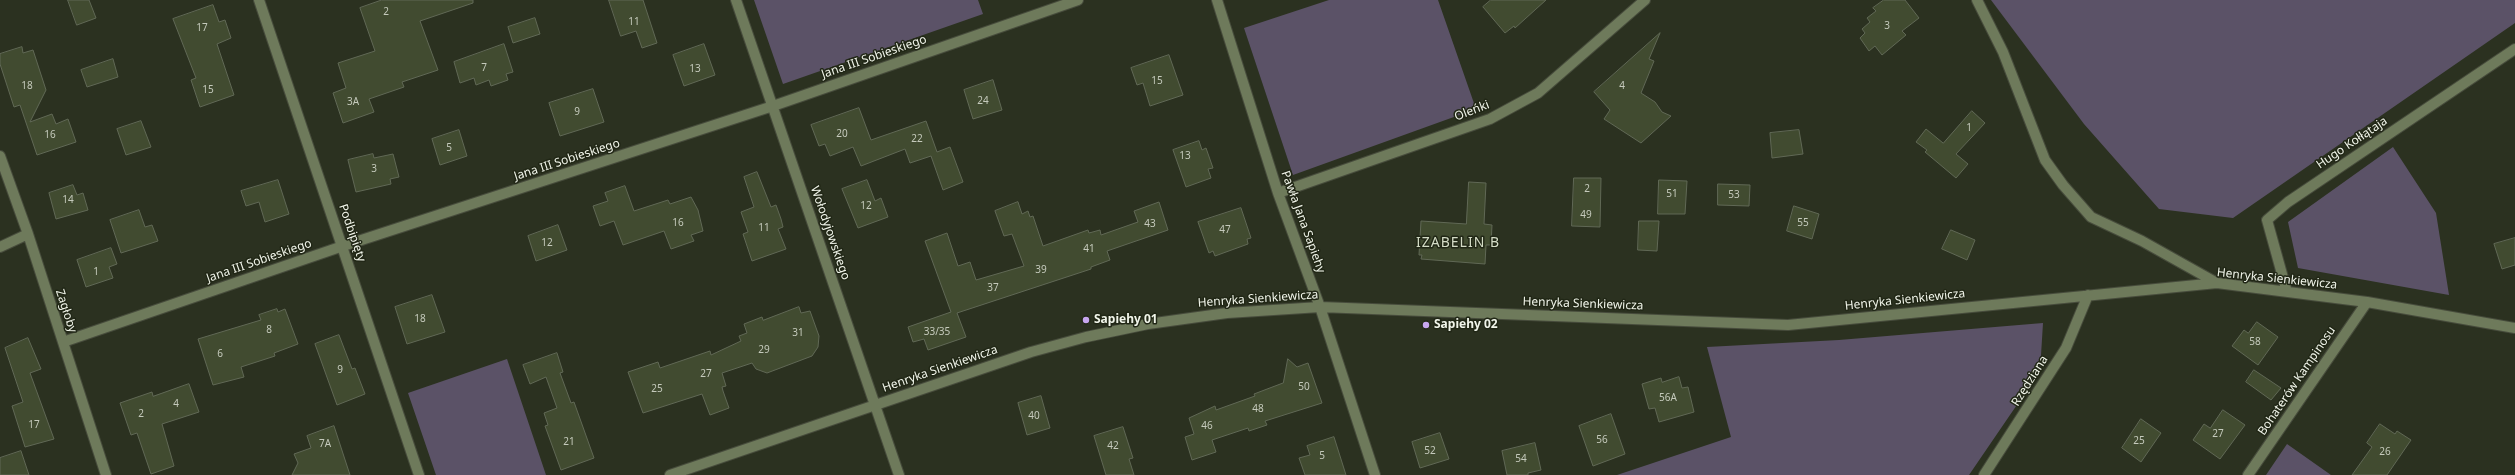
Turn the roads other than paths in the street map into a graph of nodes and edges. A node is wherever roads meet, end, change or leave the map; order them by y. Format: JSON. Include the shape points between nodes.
{"nodes":[{"id":1,"x":259,"y":0,"type":"edge"},
{"id":2,"x":736,"y":0,"type":"edge"},
{"id":3,"x":1078,"y":0,"type":"edge"},
{"id":4,"x":1217,"y":0,"type":"edge"},
{"id":5,"x":1645,"y":0,"type":"edge"},
{"id":6,"x":1977,"y":0,"type":"edge"},
{"id":7,"x":2515,"y":48,"type":"edge"},
{"id":8,"x":773,"y":106,"type":"junction"},
{"id":9,"x":0,"y":156,"type":"edge"},
{"id":10,"x":1278,"y":193,"type":"junction"},
{"id":11,"x":28,"y":234,"type":"junction"},
{"id":12,"x":343,"y":246,"type":"junction"},
{"id":13,"x":0,"y":248,"type":"edge"},
{"id":14,"x":2217,"y":283,"type":"junction"},
{"id":15,"x":2287,"y":292,"type":"junction"},
{"id":16,"x":2088,"y":295,"type":"junction"},
{"id":17,"x":2367,"y":302,"type":"junction"},
{"id":18,"x":1320,"y":307,"type":"junction"},
{"id":19,"x":2515,"y":328,"type":"edge"},
{"id":20,"x":63,"y":342,"type":"junction"},
{"id":21,"x":874,"y":406,"type":"junction"},
{"id":22,"x":106,"y":475,"type":"edge"},
{"id":23,"x":419,"y":475,"type":"edge"},
{"id":24,"x":670,"y":475,"type":"edge"},
{"id":25,"x":899,"y":475,"type":"edge"},
{"id":26,"x":1375,"y":475,"type":"edge"},
{"id":27,"x":1984,"y":475,"type":"edge"},
{"id":28,"x":2248,"y":475,"type":"edge"}],
"edges":[{"from":1,"to":12,"type":"street","name":"Podbipięty"},
{"from":2,"to":8,"type":"street","name":"Wołodyjowskiego"},
{"from":3,"to":8,"type":"street","name":"Jana III Sobieskiego"},
{"from":4,"to":10,"type":"street","name":"Pawła Jana Sapiehy"},
{"from":5,"to":10,"type":"street","name":"Oleńki","via":[[1538,93],[1490,119]]},
{"from":6,"to":14,"type":"street","via":[[2003,52],[2046,160],[2063,185],[2091,216]]},
{"from":7,"to":15,"type":"street","name":"Hugo Kołłątaja","via":[[2288,202],[2267,220]]},
{"from":8,"to":12,"type":"street","name":"Jana III Sobieskiego"},
{"from":8,"to":21,"type":"street","name":"Wołodyjowskiego"},
{"from":9,"to":11,"type":"street","name":"Zagłoby"},
{"from":10,"to":18,"type":"street","name":"Pawła Jana Sapiehy"},
{"from":11,"to":13,"type":"street"},
{"from":11,"to":20,"type":"street","name":"Zagłoby"},
{"from":12,"to":20,"type":"street","name":"Jana III Sobieskiego"},
{"from":12,"to":23,"type":"street","name":"Podbipięty"},
{"from":14,"to":15,"type":"street","name":"Henryka Sienkiewicza"},
{"from":14,"to":16,"type":"street","name":"Henryka Sienkiewicza"},
{"from":15,"to":17,"type":"street","name":"Henryka Sienkiewicza"},
{"from":16,"to":18,"type":"street","name":"Henryka Sienkiewicza","via":[[1788,325]]},
{"from":16,"to":27,"type":"street","name":"Rzędziana","via":[[2066,348]]},
{"from":17,"to":19,"type":"street","name":"Henryka Sienkiewicza"},
{"from":17,"to":28,"type":"street","name":"Bohaterów Kampinosu"},
{"from":18,"to":21,"type":"street","name":"Henryka Sienkiewicza","via":[[1227,313],[1148,324],[1086,337],[1031,352]]},
{"from":18,"to":26,"type":"street","name":"Pawła Jana Sapiehy"},
{"from":20,"to":22,"type":"street","name":"Zagłoby"},
{"from":21,"to":24,"type":"street","name":"Henryka Sienkiewicza"},
{"from":21,"to":25,"type":"street","name":"Wołodyjowskiego"}]}
